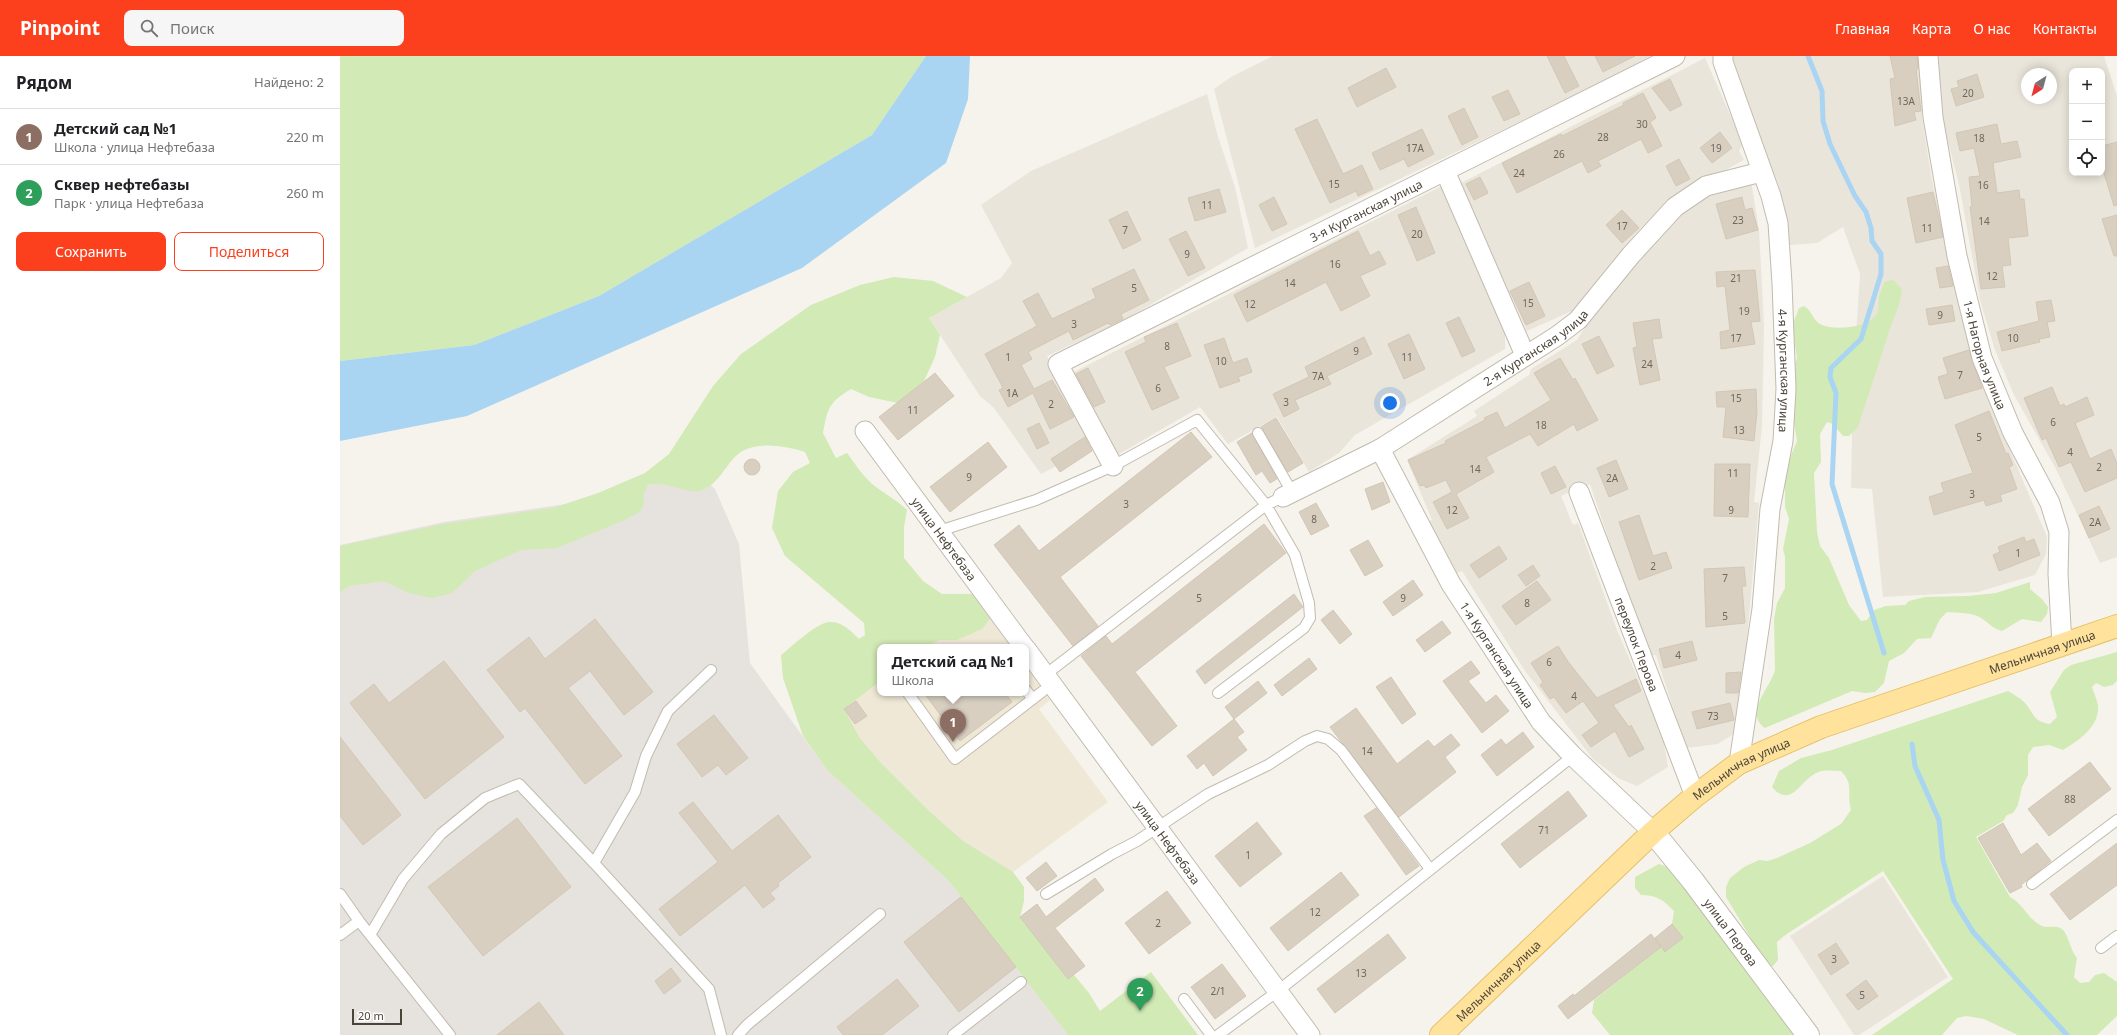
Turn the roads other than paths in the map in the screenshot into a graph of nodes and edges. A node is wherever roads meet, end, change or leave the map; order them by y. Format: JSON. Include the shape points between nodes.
{"nodes":[{"id":1,"x":1675,"y":56,"type":"edge"},
{"id":2,"x":1928,"y":56,"type":"edge"},
{"id":3,"x":1721,"y":58,"type":"edge"},
{"id":4,"x":1445,"y":171,"type":"junction"},
{"id":5,"x":1761,"y":172,"type":"junction"},
{"id":6,"x":1525,"y":355,"type":"junction"},
{"id":7,"x":865,"y":431,"type":"dead end"},
{"id":8,"x":1258,"y":433,"type":"dead end"},
{"id":9,"x":1380,"y":449,"type":"junction"},
{"id":10,"x":1113,"y":466,"type":"junction"},
{"id":11,"x":1580,"y":492,"type":"dead end"},
{"id":12,"x":1280,"y":498,"type":"junction"},
{"id":13,"x":939,"y":532,"type":"junction"},
{"id":14,"x":2117,"y":626,"type":"edge"},
{"id":15,"x":1022,"y":644,"type":"edge"},
{"id":16,"x":2062,"y":644,"type":"junction"},
{"id":17,"x":1029,"y":656,"type":"edge"},
{"id":18,"x":711,"y":670,"type":"dead end"},
{"id":19,"x":1044,"y":683,"type":"junction"},
{"id":20,"x":1218,"y":693,"type":"dead end"},
{"id":21,"x":1029,"y":694,"type":"edge"},
{"id":22,"x":910,"y":696,"type":"edge"},
{"id":23,"x":1032,"y":698,"type":"junction"},
{"id":24,"x":1573,"y":756,"type":"junction"},
{"id":25,"x":1739,"y":763,"type":"junction"},
{"id":26,"x":1695,"y":796,"type":"junction"},
{"id":27,"x":2117,"y":820,"type":"edge"},
{"id":28,"x":1158,"y":828,"type":"junction"},
{"id":29,"x":1653,"y":832,"type":"junction"},
{"id":30,"x":594,"y":863,"type":"junction"},
{"id":31,"x":1430,"y":870,"type":"junction"},
{"id":32,"x":2032,"y":884,"type":"dead end"},
{"id":33,"x":340,"y":894,"type":"edge"},
{"id":34,"x":1046,"y":894,"type":"dead end"},
{"id":35,"x":880,"y":914,"type":"dead end"},
{"id":36,"x":358,"y":921,"type":"junction"},
{"id":37,"x":340,"y":935,"type":"edge"},
{"id":38,"x":370,"y":935,"type":"junction"},
{"id":39,"x":2117,"y":936,"type":"edge"},
{"id":40,"x":2101,"y":948,"type":"dead end"},
{"id":41,"x":1021,"y":982,"type":"dead end"},
{"id":42,"x":1278,"y":991,"type":"junction"},
{"id":43,"x":1184,"y":999,"type":"dead end"},
{"id":44,"x":450,"y":1035,"type":"edge"},
{"id":45,"x":721,"y":1035,"type":"edge"},
{"id":46,"x":738,"y":1035,"type":"edge"},
{"id":47,"x":953,"y":1035,"type":"edge"},
{"id":48,"x":1211,"y":1035,"type":"edge"},
{"id":49,"x":1218,"y":1035,"type":"edge"},
{"id":50,"x":1310,"y":1035,"type":"edge"},
{"id":51,"x":1442,"y":1035,"type":"edge"},
{"id":52,"x":1808,"y":1035,"type":"edge"}],
"edges":[{"from":1,"to":4,"type":"street","name":"3-я Курганская улица"},
{"from":2,"to":16,"type":"street","name":"1-я Нагорная улица","via":[[1933,117],[1957,256],[1982,358],[2013,433],[2050,503],[2059,532],[2058,574]]},
{"from":3,"to":5,"type":"street","name":"4-я Курганская улица"},
{"from":4,"to":6,"type":"street"},
{"from":4,"to":10,"type":"street","name":"3-я Курганская улица","via":[[1058,364]]},
{"from":5,"to":6,"type":"street","name":"2-я Курганская улица","via":[[1706,186],[1675,207],[1631,255],[1578,320]]},
{"from":5,"to":25,"type":"street","name":"4-я Курганская улица","via":[[1778,223],[1786,389],[1783,441],[1770,509],[1762,609]]},
{"from":6,"to":9,"type":"street","name":"2-я Курганская улица"},
{"from":7,"to":13,"type":"street","name":"улица Нефтебаза"},
{"from":8,"to":12,"type":"lane"},
{"from":9,"to":12,"type":"street","name":"2-я Курганская улица"},
{"from":9,"to":24,"type":"street","name":"1-я Курганская улица","via":[[1451,584],[1541,722]]},
{"from":10,"to":12,"type":"lane","via":[[1197,420]]},
{"from":10,"to":13,"type":"lane","via":[[1036,500]]},
{"from":11,"to":26,"type":"street","name":"переулок Перова"},
{"from":12,"to":19,"type":"lane"},
{"from":12,"to":20,"type":"lane","via":[[1309,603],[1310,618],[1304,628]]},
{"from":13,"to":15,"type":"street","name":"улица Нефтебаза"},
{"from":14,"to":16,"type":"main road","name":"Мельничная улица"},
{"from":16,"to":25,"type":"main road","name":"Мельничная улица","via":[[1821,727]]},
{"from":17,"to":19,"type":"street","name":"улица Нефтебаза"},
{"from":18,"to":30,"type":"lane","via":[[668,711],[646,756],[635,792]]},
{"from":19,"to":23,"type":"lane"},
{"from":19,"to":28,"type":"street","name":"улица Нефтебаза"},
{"from":21,"to":23,"type":"lane"},
{"from":22,"to":23,"type":"lane","via":[[955,759]]},
{"from":24,"to":29,"type":"street","name":"1-я Курганская улица"},
{"from":24,"to":31,"type":"lane"},
{"from":25,"to":26,"type":"main road","name":"Мельничная улица"},
{"from":26,"to":29,"type":"main road","name":"Мельничная улица"},
{"from":27,"to":32,"type":"lane"},
{"from":28,"to":31,"type":"lane","via":[[1208,794],[1268,765],[1317,736],[1328,739],[1341,750]]},
{"from":28,"to":34,"type":"lane"},
{"from":28,"to":42,"type":"street","name":"улица Нефтебаза"},
{"from":29,"to":51,"type":"main road","name":"Мельничная улица"},
{"from":29,"to":52,"type":"street","name":"улица Перова","via":[[1693,881]]},
{"from":30,"to":38,"type":"lane","via":[[519,784],[485,798],[441,834],[403,879]]},
{"from":30,"to":45,"type":"lane","via":[[709,989]]},
{"from":31,"to":42,"type":"lane"},
{"from":33,"to":36,"type":"lane"},
{"from":35,"to":46,"type":"lane"},
{"from":36,"to":37,"type":"lane"},
{"from":36,"to":38,"type":"lane"},
{"from":38,"to":44,"type":"lane"},
{"from":39,"to":40,"type":"lane"},
{"from":41,"to":47,"type":"lane"},
{"from":42,"to":49,"type":"lane"},
{"from":42,"to":50,"type":"street","name":"улица Нефтебаза"},
{"from":43,"to":48,"type":"lane"}]}
